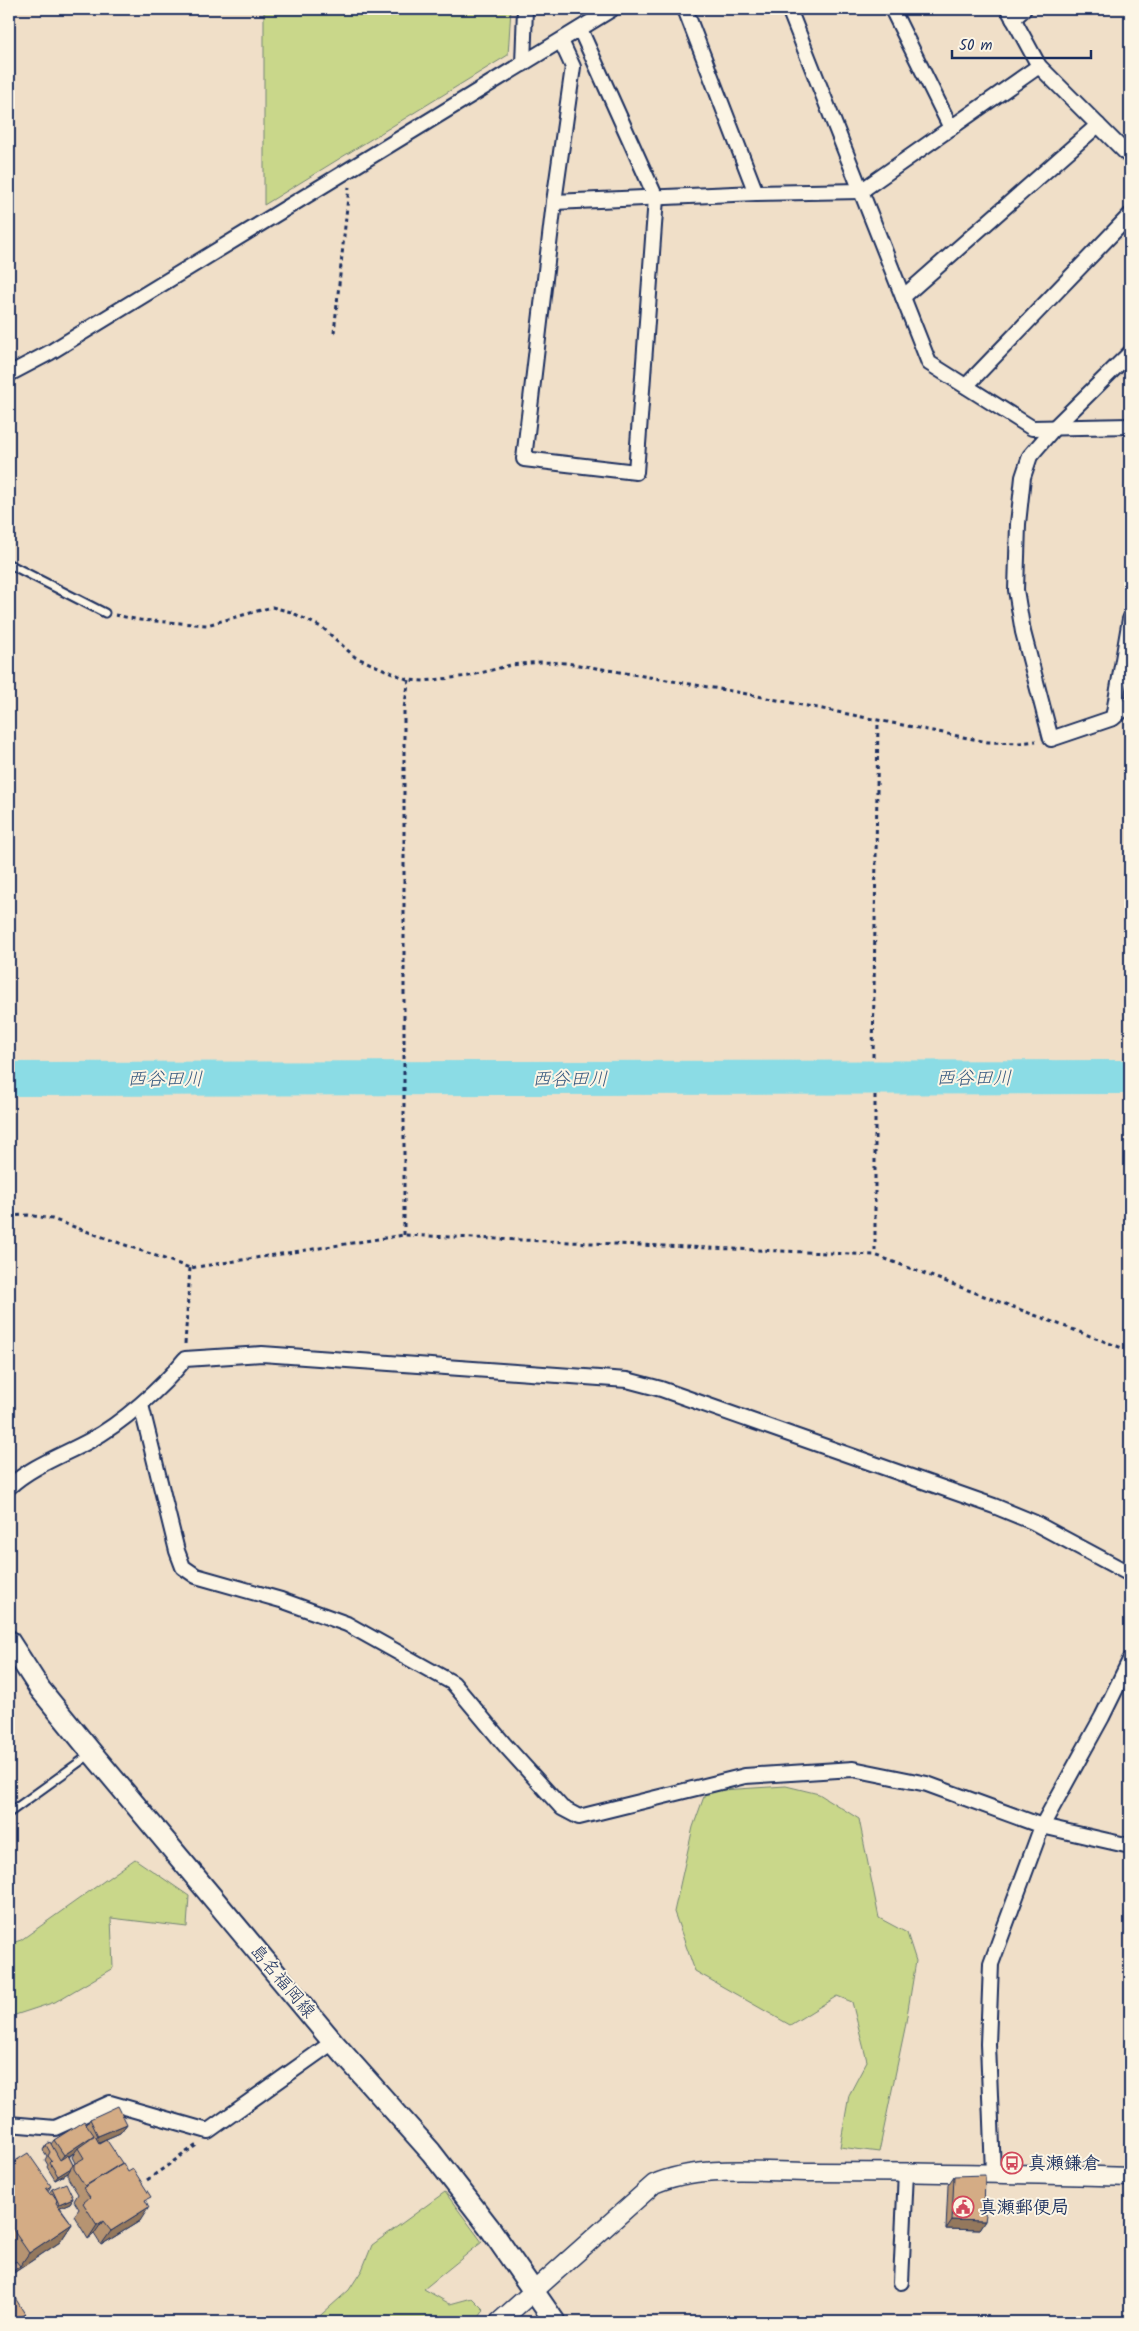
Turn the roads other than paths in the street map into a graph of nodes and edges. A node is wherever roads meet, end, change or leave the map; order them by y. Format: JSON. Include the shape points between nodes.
{"nodes":[{"id":1,"x":524,"y":9,"type":"edge"},
{"id":2,"x":612,"y":9,"type":"edge"},
{"id":3,"x":685,"y":9,"type":"edge"},
{"id":4,"x":789,"y":9,"type":"edge"},
{"id":5,"x":892,"y":9,"type":"edge"},
{"id":6,"x":1024,"y":9,"type":"edge"},
{"id":7,"x":1010,"y":14,"type":"edge"},
{"id":8,"x":580,"y":29,"type":"junction"},
{"id":9,"x":561,"y":41,"type":"junction"},
{"id":10,"x":524,"y":64,"type":"junction"},
{"id":11,"x":1039,"y":66,"type":"junction"},
{"id":12,"x":1098,"y":124,"type":"junction"},
{"id":13,"x":950,"y":128,"type":"junction"},
{"id":14,"x":1130,"y":157,"type":"edge"},
{"id":15,"x":861,"y":191,"type":"junction"},
{"id":16,"x":756,"y":193,"type":"junction"},
{"id":17,"x":656,"y":198,"type":"junction"},
{"id":18,"x":554,"y":202,"type":"junction"},
{"id":19,"x":1130,"y":216,"type":"edge"},
{"id":20,"x":903,"y":297,"type":"junction"},
{"id":21,"x":1130,"y":353,"type":"edge"},
{"id":22,"x":9,"y":374,"type":"edge"},
{"id":23,"x":966,"y":386,"type":"junction"},
{"id":24,"x":1130,"y":426,"type":"edge"},
{"id":25,"x":1054,"y":428,"type":"junction"},
{"id":26,"x":9,"y":564,"type":"edge"},
{"id":27,"x":105,"y":613,"type":"road end"},
{"id":28,"x":1130,"y":619,"type":"edge"},
{"id":29,"x":1130,"y":704,"type":"edge"},
{"id":30,"x":1113,"y":718,"type":"junction"},
{"id":31,"x":141,"y":1405,"type":"junction"},
{"id":32,"x":9,"y":1487,"type":"edge"},
{"id":33,"x":1130,"y":1574,"type":"edge"},
{"id":34,"x":9,"y":1641,"type":"edge"},
{"id":35,"x":1130,"y":1660,"type":"edge"},
{"id":36,"x":92,"y":1753,"type":"junction"},
{"id":37,"x":9,"y":1813,"type":"edge"},
{"id":38,"x":1042,"y":1826,"type":"junction"},
{"id":39,"x":1130,"y":1846,"type":"edge"},
{"id":40,"x":333,"y":2042,"type":"junction"},
{"id":41,"x":9,"y":2124,"type":"edge"},
{"id":42,"x":906,"y":2172,"type":"junction"},
{"id":43,"x":993,"y":2173,"type":"junction"},
{"id":44,"x":1130,"y":2177,"type":"edge"},
{"id":45,"x":901,"y":2282,"type":"dead end"},
{"id":46,"x":534,"y":2292,"type":"junction"},
{"id":47,"x":499,"y":2322,"type":"edge"},
{"id":48,"x":555,"y":2322,"type":"edge"}],
"edges":[{"from":1,"to":10,"type":"street"},
{"from":2,"to":8,"type":"street"},
{"from":3,"to":16,"type":"street"},
{"from":4,"to":15,"type":"street"},
{"from":5,"to":13,"type":"street"},
{"from":6,"to":7,"type":"street"},
{"from":7,"to":11,"type":"street"},
{"from":8,"to":9,"type":"street"},
{"from":8,"to":17,"type":"street"},
{"from":9,"to":10,"type":"street"},
{"from":9,"to":18,"type":"street","via":[[573,67]]},
{"from":10,"to":22,"type":"street","via":[[49,353]]},
{"from":11,"to":12,"type":"street"},
{"from":11,"to":13,"type":"street"},
{"from":12,"to":14,"type":"street"},
{"from":12,"to":20,"type":"street"},
{"from":13,"to":15,"type":"street"},
{"from":15,"to":16,"type":"street"},
{"from":15,"to":20,"type":"street"},
{"from":16,"to":17,"type":"street"},
{"from":17,"to":18,"type":"street"},
{"from":17,"to":18,"type":"street","via":[[636,472],[524,459]]},
{"from":19,"to":23,"type":"street"},
{"from":20,"to":23,"type":"street","via":[[929,363]]},
{"from":21,"to":25,"type":"street"},
{"from":23,"to":25,"type":"street","via":[[1032,428]]},
{"from":24,"to":25,"type":"street"},
{"from":25,"to":30,"type":"street","via":[[1030,456],[1023,477],[1016,590],[1023,632],[1051,739]]},
{"from":26,"to":27,"type":"lane"},
{"from":28,"to":30,"type":"street"},
{"from":29,"to":30,"type":"street"},
{"from":31,"to":32,"type":"street","via":[[90,1441],[50,1459]]},
{"from":31,"to":33,"type":"street","via":[[184,1359],[262,1354],[628,1380],[994,1506],[1033,1522]]},
{"from":31,"to":38,"type":"street","via":[[183,1567],[196,1576],[281,1600],[346,1624],[453,1683],[562,1808],[579,1817],[745,1776],[853,1769],[927,1784]]},
{"from":34,"to":36,"type":"main road","name":"島名福岡線","via":[[40,1689]]},
{"from":35,"to":38,"type":"street"},
{"from":36,"to":37,"type":"lane"},
{"from":36,"to":40,"type":"main road","name":"島名福岡線"},
{"from":38,"to":39,"type":"street"},
{"from":38,"to":43,"type":"street","via":[[991,1964],[988,2044]]},
{"from":40,"to":41,"type":"street","via":[[208,2131],[110,2103],[55,2128]]},
{"from":40,"to":46,"type":"main road","name":"島名福岡線","via":[[431,2152]]},
{"from":42,"to":43,"type":"street"},
{"from":42,"to":45,"type":"street"},
{"from":42,"to":46,"type":"street","via":[[746,2172],[669,2177],[654,2184]]},
{"from":43,"to":44,"type":"street"},
{"from":46,"to":47,"type":"street"},
{"from":46,"to":48,"type":"main road","name":"島名福岡線"}]}
